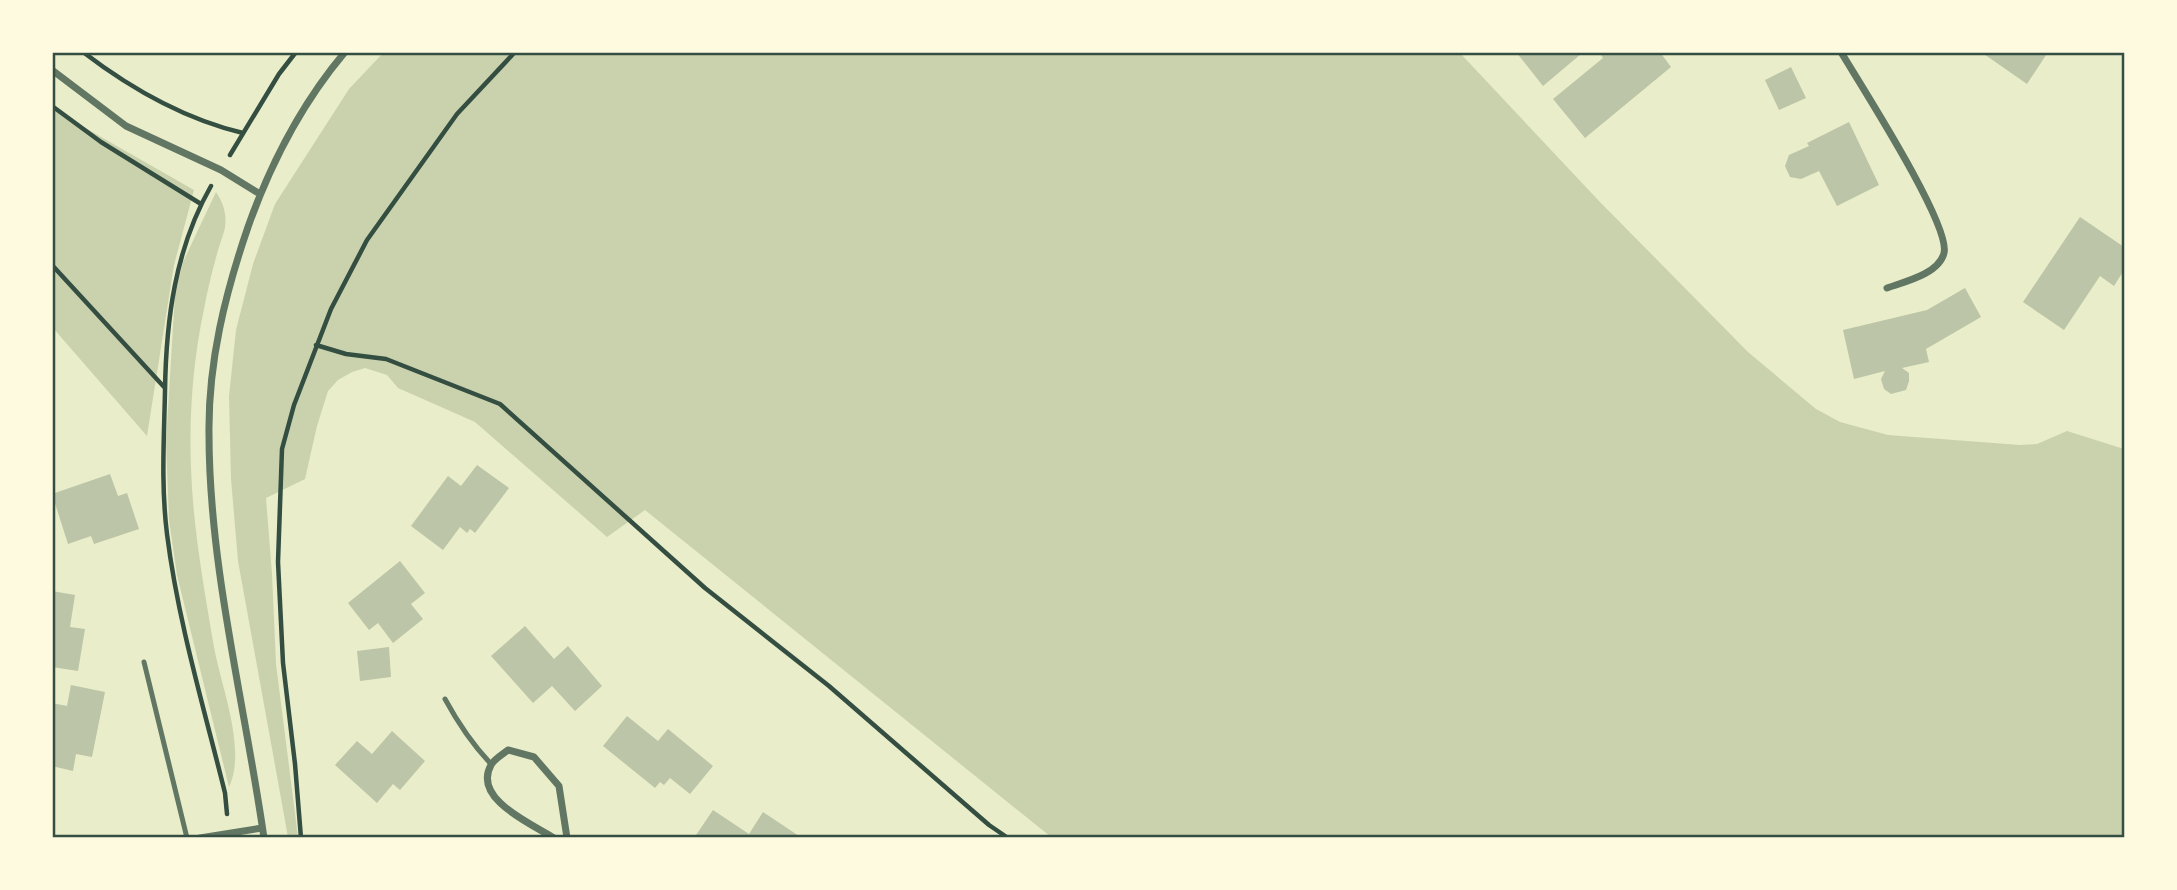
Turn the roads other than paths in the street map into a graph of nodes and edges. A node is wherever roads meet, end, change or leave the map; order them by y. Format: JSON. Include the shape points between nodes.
{"nodes":[{"id":1,"x":345,"y":52,"type":"edge"},
{"id":2,"x":1841,"y":52,"type":"edge"},
{"id":3,"x":52,"y":70,"type":"edge"},
{"id":4,"x":260,"y":194,"type":"junction"},
{"id":5,"x":1887,"y":288,"type":"dead end"},
{"id":6,"x":144,"y":662,"type":"dead end"},
{"id":7,"x":445,"y":699,"type":"dead end"},
{"id":8,"x":491,"y":764,"type":"junction"},
{"id":9,"x":262,"y":828,"type":"junction"},
{"id":10,"x":187,"y":838,"type":"edge"},
{"id":11,"x":200,"y":838,"type":"edge"},
{"id":12,"x":264,"y":838,"type":"edge"},
{"id":13,"x":554,"y":838,"type":"edge"},
{"id":14,"x":567,"y":838,"type":"edge"}],
"edges":[{"from":1,"to":4,"type":"street","via":[[289,134]]},
{"from":2,"to":5,"type":"street","via":[[1929,204],[1944,241],[1945,251],[1934,267]]},
{"from":3,"to":4,"type":"street","via":[[126,126],[221,170]]},
{"from":4,"to":9,"type":"street","via":[[219,328],[208,433],[217,547]]},
{"from":6,"to":10,"type":"lane"},
{"from":7,"to":8,"type":"lane"},
{"from":8,"to":13,"type":"street","via":[[487,782],[496,801]]},
{"from":8,"to":14,"type":"street","via":[[508,750],[534,757],[559,786]]},
{"from":9,"to":11,"type":"street"},
{"from":9,"to":12,"type":"street"}]}
